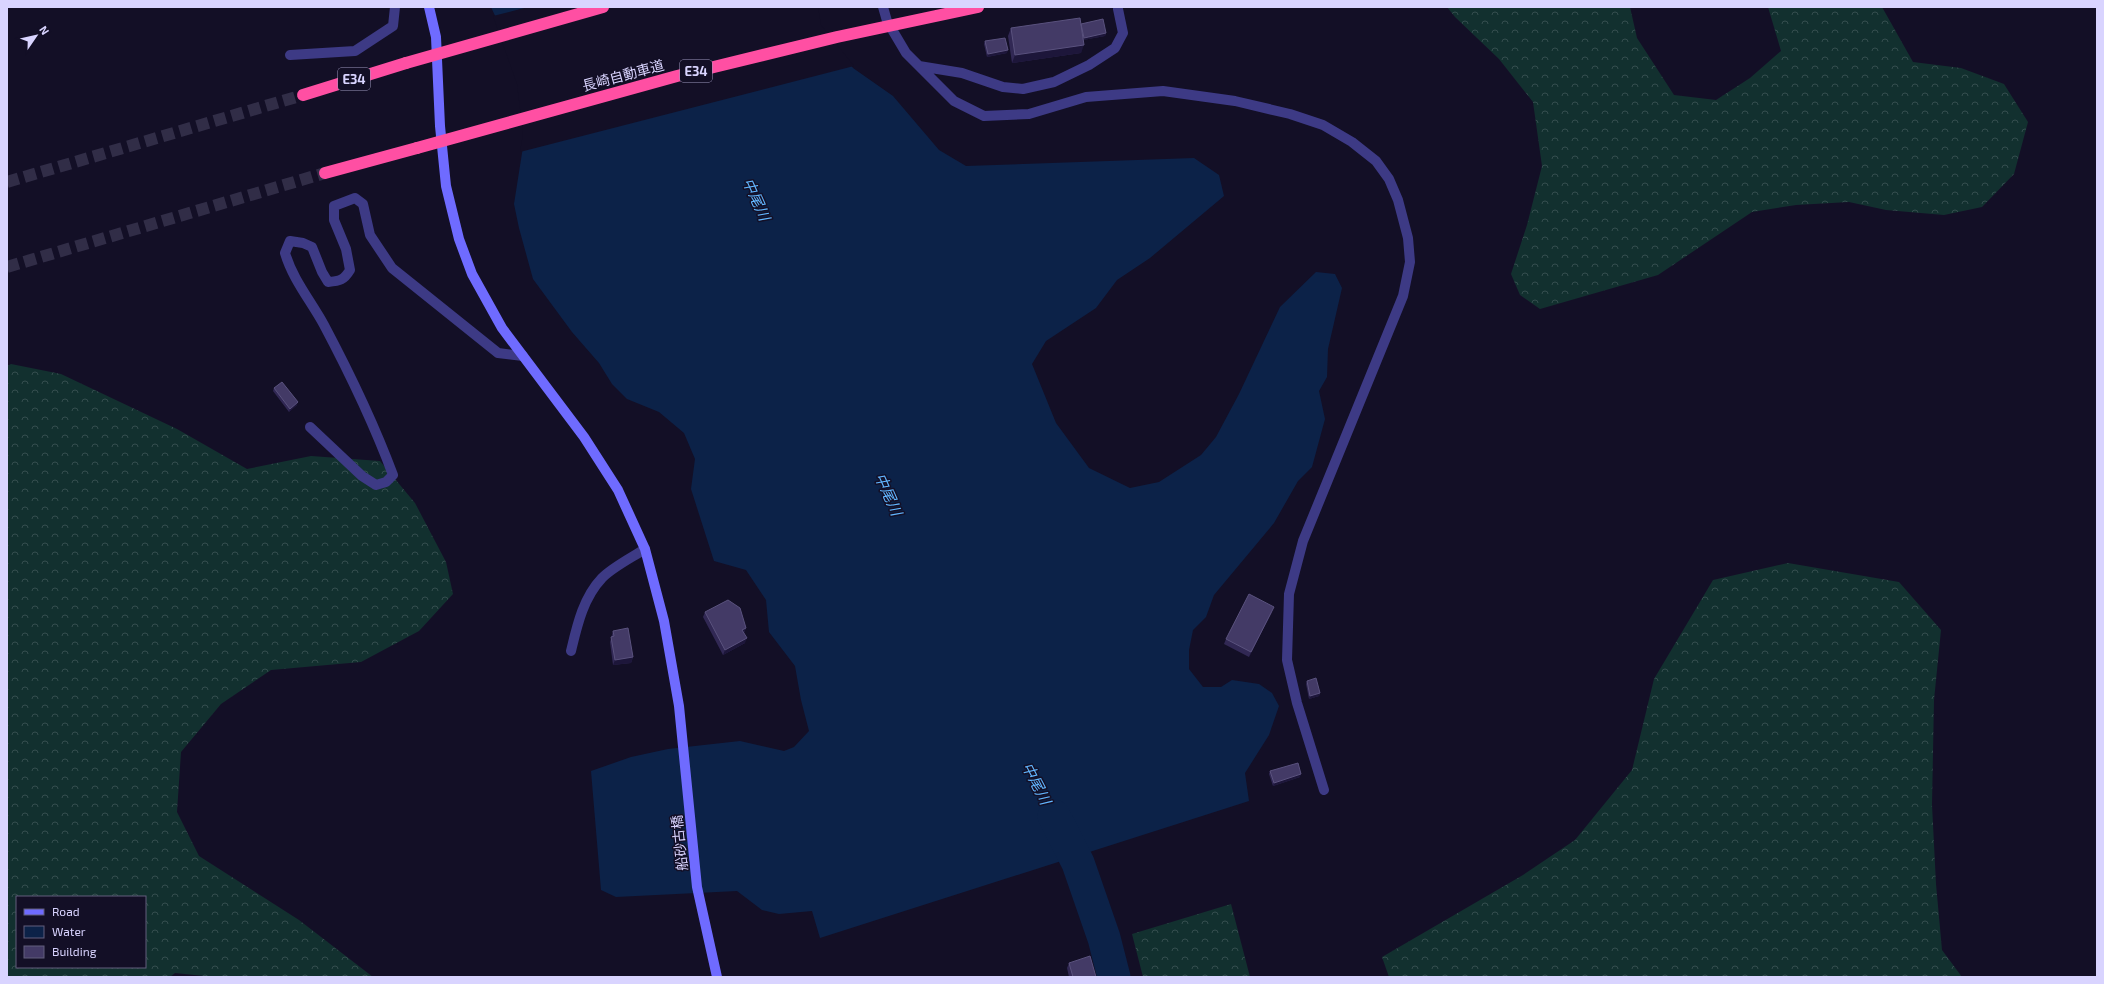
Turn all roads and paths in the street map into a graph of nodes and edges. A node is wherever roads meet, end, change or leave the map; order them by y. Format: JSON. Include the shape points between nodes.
{"nodes":[{"id":1,"x":396,"y":7,"type":"edge"},
{"id":2,"x":429,"y":7,"type":"edge"},
{"id":3,"x":603,"y":7,"type":"edge"},
{"id":4,"x":883,"y":7,"type":"edge"},
{"id":5,"x":979,"y":7,"type":"edge"},
{"id":6,"x":1118,"y":9,"type":"dead end"},
{"id":7,"x":290,"y":55,"type":"dead end"},
{"id":8,"x":919,"y":66,"type":"junction"},
{"id":9,"x":303,"y":95,"type":"tunnel mouth"},
{"id":10,"x":325,"y":173,"type":"tunnel mouth"},
{"id":11,"x":523,"y":356,"type":"junction"},
{"id":12,"x":310,"y":427,"type":"dead end"},
{"id":13,"x":645,"y":549,"type":"junction"},
{"id":14,"x":571,"y":651,"type":"dead end"},
{"id":15,"x":1324,"y":790,"type":"dead end"},
{"id":16,"x":716,"y":977,"type":"edge"}],
"edges":[{"from":1,"to":7,"type":"street","via":[[393,26],[355,51]]},
{"from":2,"to":11,"type":"street","name":"船砂古橋","via":[[436,37],[446,186],[459,239],[472,274],[502,328]]},
{"from":3,"to":9,"type":"highway","number":"E34","bridge":true},
{"from":4,"to":8,"type":"street","via":[[887,21],[906,53]]},
{"from":5,"to":10,"type":"highway","name":"長崎自動車道","number":"E34","bridge":true,"via":[[837,37],[677,76]]},
{"from":6,"to":8,"type":"street","via":[[1124,33],[1116,48],[1089,66],[1054,82],[1023,89],[1003,87],[962,74]]},
{"from":8,"to":15,"type":"street","via":[[954,102],[984,116],[1029,114],[1086,97],[1163,91],[1235,101],[1290,114],[1323,126],[1352,142],[1376,161],[1390,180],[1408,238],[1410,262],[1404,296],[1303,541],[1289,594],[1287,660],[1297,703]]},
{"from":11,"to":12,"type":"street","via":[[498,354],[392,268],[370,235],[363,204],[355,198],[344,201],[334,206],[334,220],[346,249],[350,270],[346,277],[340,282],[328,282],[312,248],[303,244],[290,242],[285,254],[291,272],[323,324],[361,398],[393,475],[386,482],[376,485],[362,476]]},
{"from":11,"to":13,"type":"street","name":"船砂古橋","via":[[584,437],[618,490]]},
{"from":13,"to":14,"type":"street","via":[[602,578],[589,596],[577,625]]},
{"from":13,"to":16,"type":"street","name":"船砂古橋","via":[[664,621],[679,706],[697,887]]}]}
